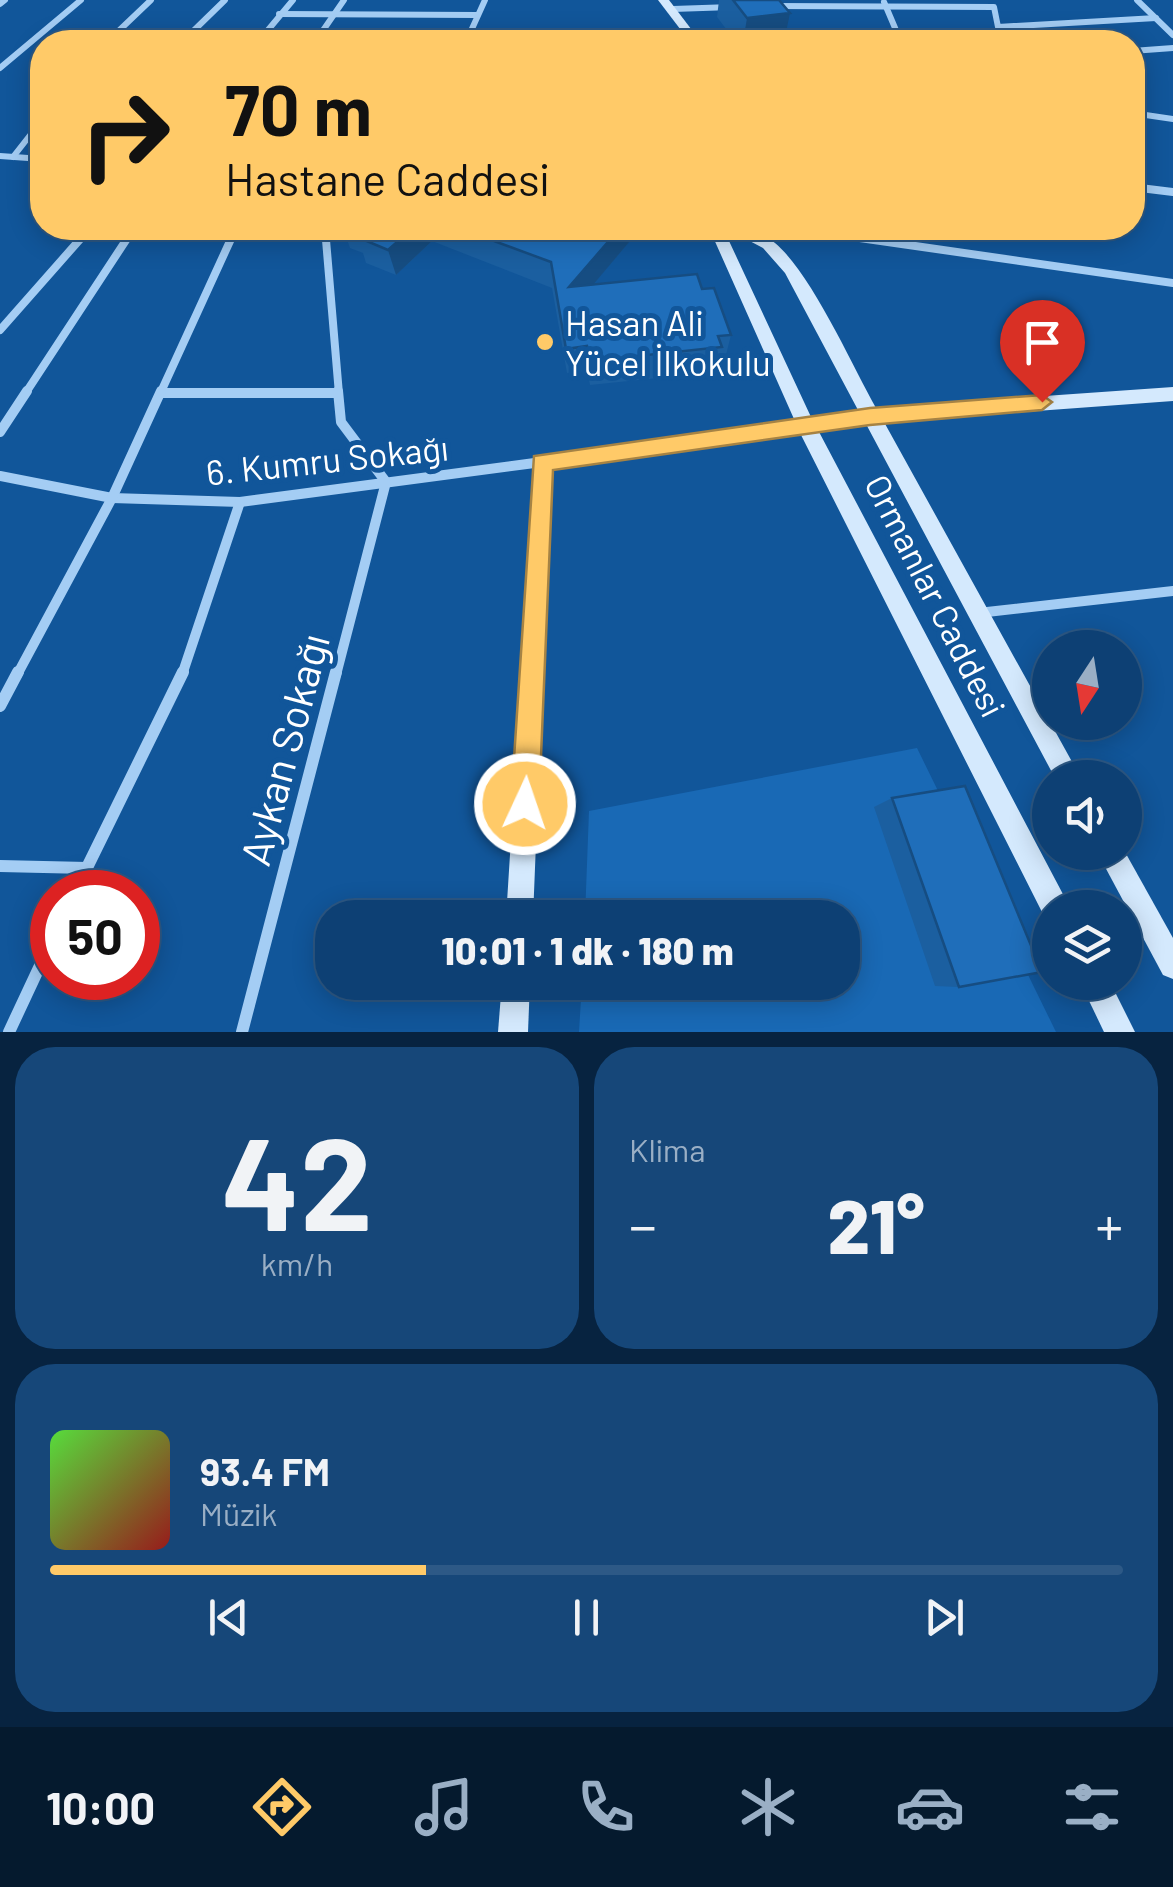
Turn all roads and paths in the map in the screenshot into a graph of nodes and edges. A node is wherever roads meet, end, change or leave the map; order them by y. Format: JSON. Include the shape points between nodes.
{"nodes":[{"id":1,"x":82,"y":0,"type":"edge"},
{"id":2,"x":151,"y":0,"type":"edge"},
{"id":3,"x":225,"y":0,"type":"edge"},
{"id":4,"x":293,"y":0,"type":"edge"},
{"id":5,"x":344,"y":0,"type":"edge"},
{"id":6,"x":485,"y":0,"type":"edge"},
{"id":7,"x":1137,"y":0,"type":"edge"},
{"id":8,"x":884,"y":2,"type":"edge"},
{"id":9,"x":668,"y":4,"type":"edge"},
{"id":10,"x":769,"y":6,"type":"edge"},
{"id":11,"x":750,"y":7,"type":"edge"},
{"id":12,"x":280,"y":14,"type":"junction"},
{"id":13,"x":336,"y":15,"type":"junction"},
{"id":14,"x":476,"y":15,"type":"junction"},
{"id":15,"x":1156,"y":18,"type":"junction"},
{"id":16,"x":998,"y":28,"type":"joint"},
{"id":17,"x":46,"y":30,"type":"edge"},
{"id":18,"x":119,"y":30,"type":"edge"},
{"id":19,"x":194,"y":30,"type":"edge"},
{"id":20,"x":267,"y":30,"type":"edge"},
{"id":21,"x":324,"y":30,"type":"edge"},
{"id":22,"x":470,"y":30,"type":"edge"},
{"id":23,"x":687,"y":30,"type":"edge"},
{"id":24,"x":896,"y":30,"type":"edge"},
{"id":25,"x":1173,"y":35,"type":"edge"},
{"id":26,"x":30,"y":43,"type":"edge"},
{"id":27,"x":24,"y":48,"type":"junction"},
{"id":28,"x":30,"y":48,"type":"edge"},
{"id":29,"x":1173,"y":48,"type":"edge"},
{"id":30,"x":1145,"y":50,"type":"edge"},
{"id":31,"x":0,"y":68,"type":"edge"},
{"id":32,"x":1145,"y":115,"type":"edge"},
{"id":33,"x":1173,"y":118,"type":"edge"},
{"id":34,"x":30,"y":135,"type":"edge"},
{"id":35,"x":0,"y":156,"type":"edge"},
{"id":36,"x":13,"y":157,"type":"junction"},
{"id":37,"x":30,"y":158,"type":"edge"},
{"id":38,"x":1145,"y":189,"type":"edge"},
{"id":39,"x":1170,"y":192,"type":"edge"},
{"id":40,"x":79,"y":240,"type":"edge"},
{"id":41,"x":126,"y":240,"type":"edge"},
{"id":42,"x":231,"y":240,"type":"edge"},
{"id":43,"x":327,"y":240,"type":"edge"},
{"id":44,"x":721,"y":240,"type":"edge"},
{"id":45,"x":757,"y":240,"type":"edge"},
{"id":46,"x":874,"y":240,"type":"edge"},
{"id":47,"x":1173,"y":283,"type":"edge"},
{"id":48,"x":0,"y":330,"type":"edge"},
{"id":49,"x":162,"y":393,"type":"junction"},
{"id":50,"x":338,"y":394,"type":"junction"},
{"id":51,"x":1173,"y":394,"type":"edge"},
{"id":52,"x":870,"y":416,"type":"junction"},
{"id":53,"x":805,"y":424,"type":"junction"},
{"id":54,"x":0,"y":432,"type":"edge"},
{"id":55,"x":542,"y":462,"type":"junction"},
{"id":56,"x":0,"y":476,"type":"edge"},
{"id":57,"x":386,"y":482,"type":"junction"},
{"id":58,"x":112,"y":498,"type":"junction"},
{"id":59,"x":240,"y":502,"type":"junction"},
{"id":60,"x":1173,"y":592,"type":"edge"},
{"id":61,"x":977,"y":613,"type":"junction"},
{"id":62,"x":0,"y":706,"type":"edge"},
{"id":63,"x":1058,"y":760,"type":"edge"},
{"id":64,"x":0,"y":866,"type":"edge"},
{"id":65,"x":87,"y":868,"type":"joint"},
{"id":66,"x":1120,"y":870,"type":"edge"},
{"id":67,"x":1046,"y":890,"type":"edge"},
{"id":68,"x":520,"y":900,"type":"edge"},
{"id":69,"x":1173,"y":965,"type":"edge"},
{"id":70,"x":30,"y":986,"type":"edge"},
{"id":71,"x":515,"y":1000,"type":"edge"},
{"id":72,"x":1103,"y":1000,"type":"edge"},
{"id":73,"x":8,"y":1032,"type":"edge"},
{"id":74,"x":242,"y":1032,"type":"edge"},
{"id":75,"x":513,"y":1032,"type":"edge"},
{"id":76,"x":1120,"y":1032,"type":"edge"}],
"edges":[{"from":1,"to":17,"type":"street"},
{"from":2,"to":18,"type":"street"},
{"from":3,"to":19,"type":"street"},
{"from":4,"to":12,"type":"street"},
{"from":5,"to":13,"type":"street"},
{"from":6,"to":14,"type":"street"},
{"from":7,"to":15,"type":"street"},
{"from":8,"to":10,"type":"street"},
{"from":8,"to":16,"type":"street","via":[[994,7]]},
{"from":8,"to":24,"type":"street"},
{"from":9,"to":11,"type":"street"},
{"from":9,"to":23,"type":"main road"},
{"from":12,"to":13,"type":"street"},
{"from":12,"to":20,"type":"street"},
{"from":13,"to":14,"type":"street"},
{"from":13,"to":21,"type":"street"},
{"from":14,"to":22,"type":"street"},
{"from":15,"to":16,"type":"street"},
{"from":15,"to":25,"type":"street"},
{"from":26,"to":27,"type":"street"},
{"from":27,"to":28,"type":"street"},
{"from":27,"to":31,"type":"street"},
{"from":29,"to":30,"type":"street"},
{"from":32,"to":33,"type":"street"},
{"from":34,"to":36,"type":"street"},
{"from":35,"to":36,"type":"street"},
{"from":36,"to":37,"type":"street"},
{"from":38,"to":39,"type":"street"},
{"from":40,"to":48,"type":"street"},
{"from":41,"to":54,"type":"street"},
{"from":42,"to":49,"type":"street"},
{"from":43,"to":50,"type":"street"},
{"from":44,"to":53,"type":"main road","name":"Ormanlar Caddesi"},
{"from":45,"to":52,"type":"main road","name":"Ormanlar Caddesi","via":[[792,270]]},
{"from":46,"to":47,"type":"street"},
{"from":49,"to":50,"type":"street"},
{"from":49,"to":58,"type":"street"},
{"from":50,"to":57,"type":"street","via":[[340,422]]},
{"from":51,"to":52,"type":"main road"},
{"from":52,"to":53,"type":"main road"},
{"from":52,"to":61,"type":"main road","name":"Ormanlar Caddesi"},
{"from":53,"to":55,"type":"main road"},
{"from":53,"to":67,"type":"main road","name":"Ormanlar Caddesi"},
{"from":55,"to":57,"type":"street","name":"6. Kumru Sokağı"},
{"from":55,"to":68,"type":"main road"},
{"from":56,"to":58,"type":"street","name":"6. Kumru Sokağı"},
{"from":57,"to":59,"type":"street","name":"6. Kumru Sokağı"},
{"from":57,"to":74,"type":"street","name":"Aykan Sokağı"},
{"from":58,"to":59,"type":"street","name":"6. Kumru Sokağı"},
{"from":58,"to":62,"type":"street"},
{"from":59,"to":65,"type":"street","via":[[183,673]]},
{"from":60,"to":61,"type":"street"},
{"from":61,"to":63,"type":"main road","name":"Ormanlar Caddesi"},
{"from":64,"to":65,"type":"street"},
{"from":66,"to":69,"type":"main road"},
{"from":70,"to":73,"type":"street"},
{"from":71,"to":75,"type":"main road"},
{"from":72,"to":76,"type":"main road"}]}
